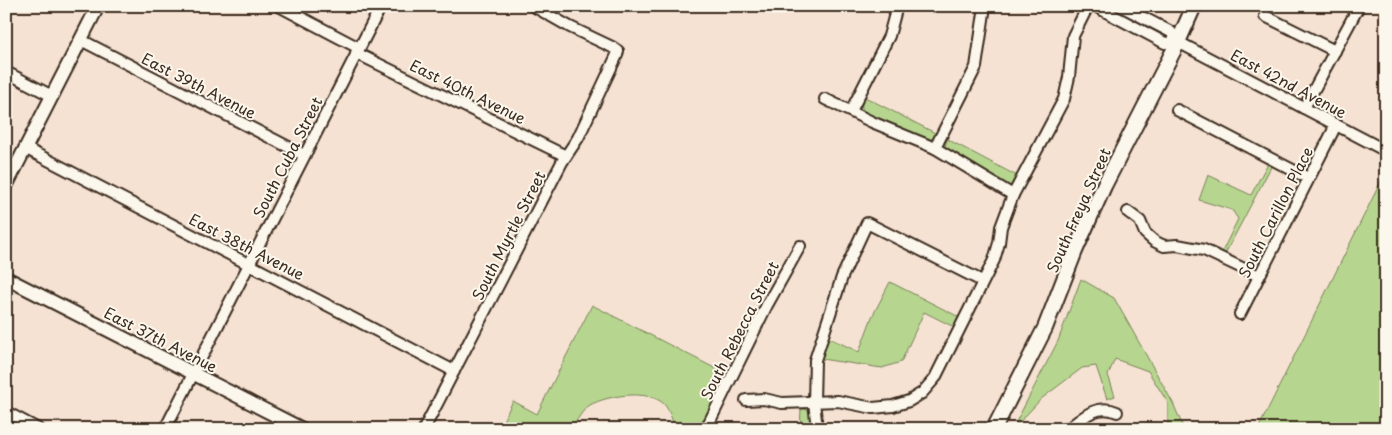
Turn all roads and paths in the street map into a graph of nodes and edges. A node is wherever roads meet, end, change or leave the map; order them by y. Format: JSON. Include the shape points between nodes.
{"nodes":[{"id":1,"x":98,"y":6,"type":"edge"},
{"id":2,"x":279,"y":6,"type":"edge"},
{"id":3,"x":381,"y":6,"type":"edge"},
{"id":4,"x":533,"y":6,"type":"edge"},
{"id":5,"x":897,"y":6,"type":"edge"},
{"id":6,"x":985,"y":6,"type":"edge"},
{"id":7,"x":1088,"y":6,"type":"edge"},
{"id":8,"x":1095,"y":6,"type":"edge"},
{"id":9,"x":1121,"y":6,"type":"edge"},
{"id":10,"x":1194,"y":6,"type":"edge"},
{"id":11,"x":1359,"y":6,"type":"edge"},
{"id":12,"x":1266,"y":16,"type":"dead end"},
{"id":13,"x":80,"y":40,"type":"junction"},
{"id":14,"x":1178,"y":42,"type":"junction"},
{"id":15,"x":358,"y":51,"type":"junction"},
{"id":16,"x":1335,"y":51,"type":"junction"},
{"id":17,"x":6,"y":72,"type":"edge"},
{"id":18,"x":52,"y":96,"type":"junction"},
{"id":19,"x":825,"y":99,"type":"dead end"},
{"id":20,"x":1304,"y":108,"type":"junction"},
{"id":21,"x":1177,"y":110,"type":"dead end"},
{"id":22,"x":851,"y":111,"type":"junction"},
{"id":23,"x":1334,"y":124,"type":"junction"},
{"id":24,"x":25,"y":148,"type":"junction"},
{"id":25,"x":935,"y":148,"type":"junction"},
{"id":26,"x":1386,"y":150,"type":"edge"},
{"id":27,"x":304,"y":156,"type":"junction"},
{"id":28,"x":566,"y":156,"type":"junction"},
{"id":29,"x":1308,"y":178,"type":"junction"},
{"id":30,"x":6,"y":186,"type":"edge"},
{"id":31,"x":1013,"y":195,"type":"junction"},
{"id":32,"x":1128,"y":212,"type":"dead end"},
{"id":33,"x":800,"y":246,"type":"dead end"},
{"id":34,"x":250,"y":265,"type":"junction"},
{"id":35,"x":1258,"y":276,"type":"junction"},
{"id":36,"x":6,"y":278,"type":"edge"},
{"id":37,"x":982,"y":281,"type":"junction"},
{"id":38,"x":1240,"y":314,"type":"dead end"},
{"id":39,"x":454,"y":371,"type":"junction"},
{"id":40,"x":193,"y":373,"type":"junction"},
{"id":41,"x":746,"y":400,"type":"dead end"},
{"id":42,"x":814,"y":402,"type":"junction"},
{"id":43,"x":6,"y":412,"type":"edge"},
{"id":44,"x":1117,"y":412,"type":"dead end"},
{"id":45,"x":995,"y":428,"type":"edge"},
{"id":46,"x":38,"y":429,"type":"edge"},
{"id":47,"x":165,"y":429,"type":"edge"},
{"id":48,"x":302,"y":429,"type":"edge"},
{"id":49,"x":424,"y":429,"type":"edge"},
{"id":50,"x":706,"y":429,"type":"edge"},
{"id":51,"x":817,"y":429,"type":"edge"},
{"id":52,"x":1068,"y":429,"type":"edge"}],
"edges":[{"from":1,"to":13,"type":"street"},
{"from":2,"to":15,"type":"street","name":"East 40th Avenue"},
{"from":3,"to":15,"type":"street","name":"South Cuba Street"},
{"from":4,"to":28,"type":"street","name":"South Myrtle Street","via":[[618,51],[578,138]]},
{"from":5,"to":22,"type":"street","via":[[889,36]]},
{"from":6,"to":25,"type":"street","via":[[976,68]]},
{"from":7,"to":31,"type":"street","via":[[1073,36],[1064,99]]},
{"from":8,"to":14,"type":"street","via":[[1165,43]]},
{"from":9,"to":14,"type":"street","via":[[1171,32]]},
{"from":10,"to":14,"type":"main road","name":"South Freya Street"},
{"from":11,"to":16,"type":"street"},
{"from":12,"to":16,"type":"street"},
{"from":13,"to":18,"type":"street"},
{"from":13,"to":27,"type":"street","name":"East 39th Avenue"},
{"from":14,"to":20,"type":"street","name":"East 42nd Avenue"},
{"from":14,"to":45,"type":"main road","name":"South Freya Street","via":[[1104,186],[1045,328]]},
{"from":15,"to":27,"type":"street","name":"South Cuba Street"},
{"from":15,"to":28,"type":"street","name":"East 40th Avenue"},
{"from":16,"to":20,"type":"street"},
{"from":17,"to":18,"type":"street"},
{"from":18,"to":24,"type":"street"},
{"from":19,"to":22,"type":"street"},
{"from":20,"to":23,"type":"street","name":"East 42nd Avenue"},
{"from":21,"to":29,"type":"street"},
{"from":22,"to":25,"type":"street"},
{"from":23,"to":26,"type":"street","name":"East 42nd Avenue"},
{"from":23,"to":29,"type":"street","name":"South Carillon Place"},
{"from":24,"to":30,"type":"street"},
{"from":24,"to":34,"type":"street","name":"East 38th Avenue"},
{"from":25,"to":31,"type":"street"},
{"from":27,"to":34,"type":"street","name":"South Cuba Street"},
{"from":28,"to":39,"type":"street","name":"South Myrtle Street"},
{"from":29,"to":35,"type":"street","name":"South Carillon Place"},
{"from":31,"to":37,"type":"street","via":[[994,260]]},
{"from":32,"to":35,"type":"street","via":[[1140,221],[1145,233],[1164,246],[1204,250]]},
{"from":33,"to":50,"type":"street","name":"South Rebecca Street"},
{"from":34,"to":39,"type":"street","name":"East 38th Avenue"},
{"from":34,"to":40,"type":"street","name":"South Cuba Street"},
{"from":35,"to":38,"type":"street","name":"South Carillon Place"},
{"from":36,"to":40,"type":"street","name":"East 37th Avenue"},
{"from":37,"to":42,"type":"street","via":[[935,378],[922,393],[909,401],[874,408],[838,401]]},
{"from":37,"to":42,"type":"street","via":[[867,224],[845,268],[821,338],[815,360]]},
{"from":39,"to":49,"type":"street","name":"South Myrtle Street"},
{"from":40,"to":47,"type":"street","name":"South Cuba Street"},
{"from":40,"to":48,"type":"street","name":"East 37th Avenue"},
{"from":41,"to":42,"type":"street"},
{"from":42,"to":51,"type":"street"},
{"from":43,"to":46,"type":"street"},
{"from":44,"to":52,"type":"street","via":[[1103,408],[1093,411]]}]}
